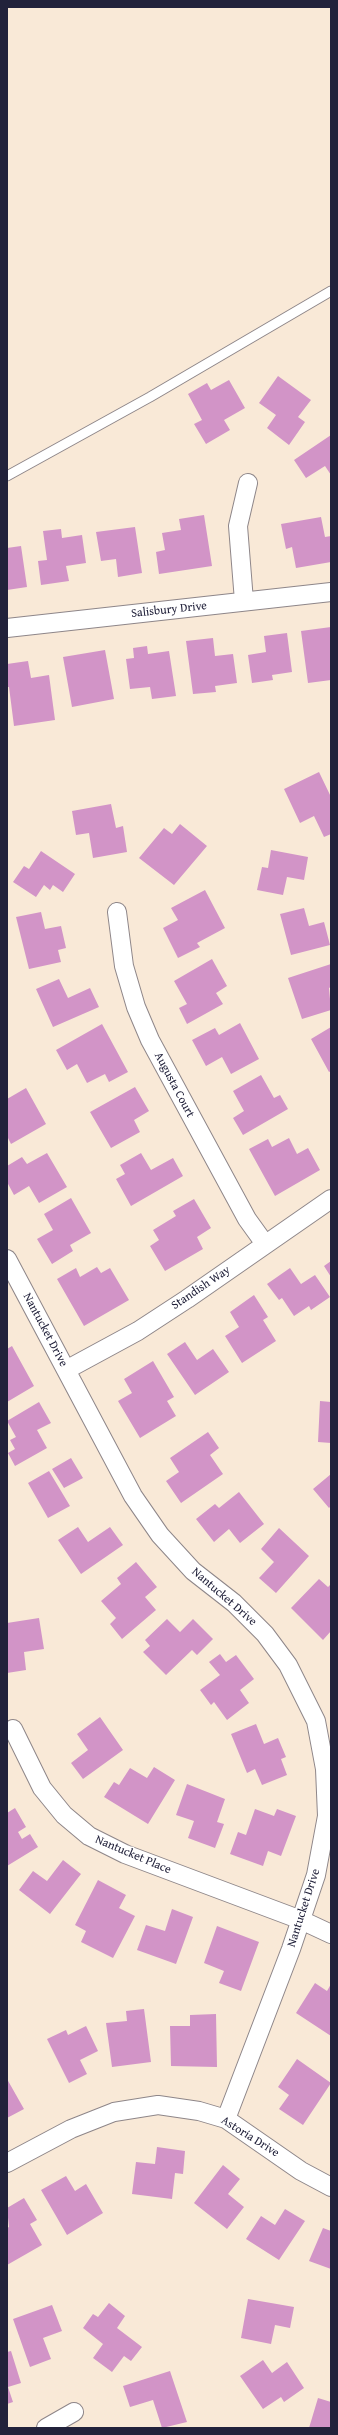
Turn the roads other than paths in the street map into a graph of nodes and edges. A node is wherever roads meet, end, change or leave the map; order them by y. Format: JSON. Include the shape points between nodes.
{"nodes":[{"id":1,"x":331,"y":291,"type":"edge"},
{"id":2,"x":7,"y":476,"type":"edge"},
{"id":3,"x":248,"y":483,"type":"dead end"},
{"id":4,"x":331,"y":592,"type":"edge"},
{"id":5,"x":244,"y":601,"type":"junction"},
{"id":6,"x":7,"y":628,"type":"edge"},
{"id":7,"x":117,"y":912,"type":"dead end"},
{"id":8,"x":331,"y":1199,"type":"edge"},
{"id":9,"x":265,"y":1244,"type":"junction"},
{"id":10,"x":7,"y":1259,"type":"edge"},
{"id":11,"x":66,"y":1370,"type":"junction"},
{"id":12,"x":14,"y":1729,"type":"dead end"},
{"id":13,"x":301,"y":1920,"type":"junction"},
{"id":14,"x":331,"y":1934,"type":"edge"},
{"id":15,"x":226,"y":2119,"type":"junction"},
{"id":16,"x":7,"y":2163,"type":"edge"},
{"id":17,"x":331,"y":2187,"type":"edge"},
{"id":18,"x":74,"y":2412,"type":"dead end"},
{"id":19,"x":46,"y":2428,"type":"edge"}],
"edges":[{"from":1,"to":2,"type":"lane","via":[[150,397]]},
{"from":3,"to":5,"type":"street","via":[[238,526]]},
{"from":4,"to":5,"type":"street","name":"Salisbury Drive"},
{"from":5,"to":6,"type":"street","name":"Salisbury Drive"},
{"from":7,"to":9,"type":"street","name":"Augusta Court","via":[[124,966],[136,1007],[150,1040],[247,1218]]},
{"from":8,"to":9,"type":"street","name":"Standish Way"},
{"from":9,"to":11,"type":"street","name":"Standish Way","via":[[138,1331]]},
{"from":10,"to":11,"type":"street","name":"Nantucket Drive"},
{"from":11,"to":13,"type":"street","name":"Nantucket Drive","via":[[133,1496],[160,1535],[193,1571],[234,1603],[265,1634],[288,1665],[316,1721],[325,1769],[327,1816],[316,1875]]},
{"from":12,"to":13,"type":"street","name":"Nantucket Place","via":[[42,1788],[64,1815],[89,1836],[125,1854]]},
{"from":13,"to":14,"type":"street","name":"Nantucket Place"},
{"from":13,"to":15,"type":"street","name":"Nantucket Drive"},
{"from":15,"to":16,"type":"street","name":"Astoria Drive","via":[[199,2111],[158,2105],[114,2112],[71,2129]]},
{"from":15,"to":17,"type":"street","name":"Astoria Drive","via":[[301,2171]]},
{"from":18,"to":19,"type":"street"}]}
